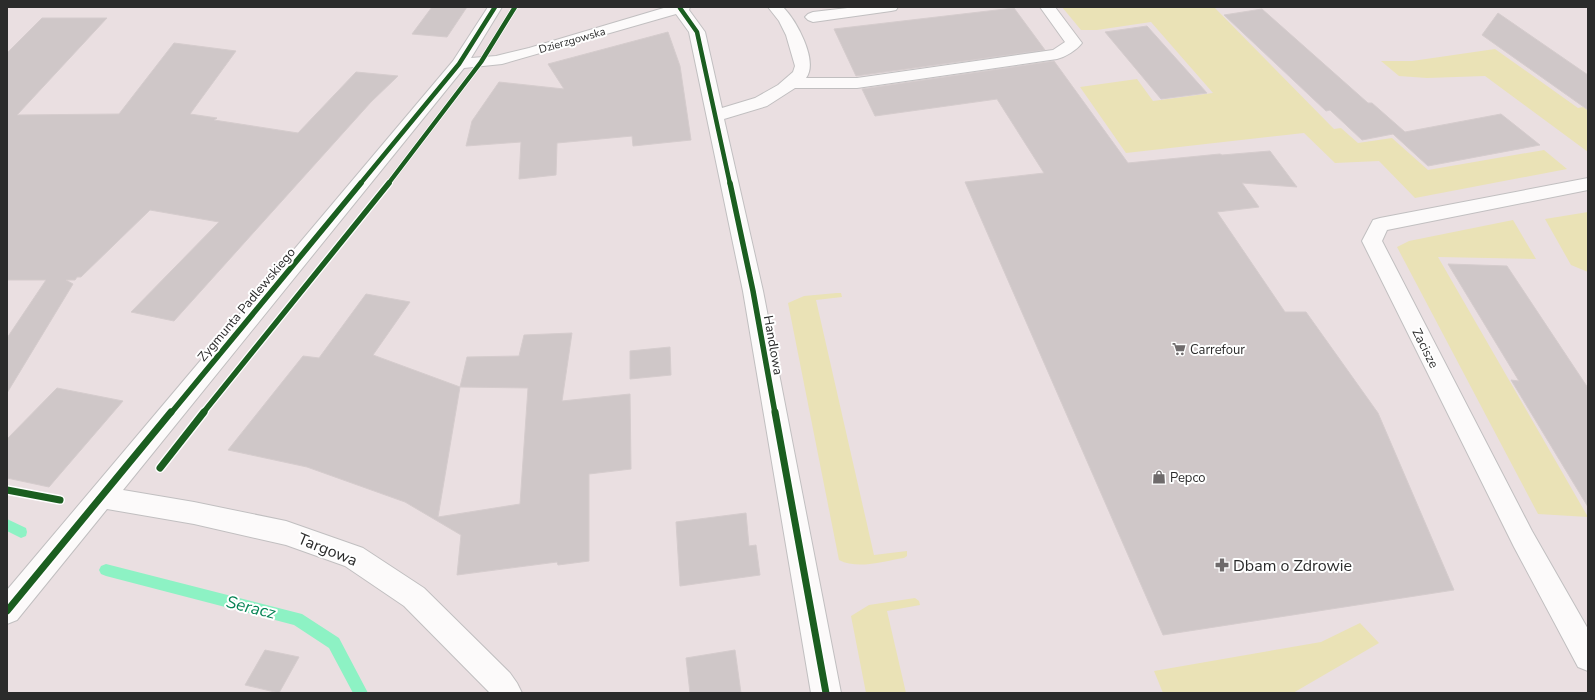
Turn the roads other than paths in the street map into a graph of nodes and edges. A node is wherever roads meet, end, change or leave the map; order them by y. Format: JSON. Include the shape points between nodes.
{"nodes":[{"id":1,"x":495,"y":7,"type":"edge"},
{"id":2,"x":775,"y":7,"type":"edge"},
{"id":3,"x":891,"y":7,"type":"edge"},
{"id":4,"x":1048,"y":7,"type":"edge"},
{"id":5,"x":682,"y":8,"type":"edge"},
{"id":6,"x":813,"y":16,"type":"dead end"},
{"id":7,"x":459,"y":64,"type":"junction"},
{"id":8,"x":791,"y":83,"type":"junction"},
{"id":9,"x":715,"y":116,"type":"junction"},
{"id":10,"x":1588,"y":184,"type":"edge"},
{"id":11,"x":101,"y":497,"type":"junction"},
{"id":12,"x":7,"y":611,"type":"edge"},
{"id":13,"x":1588,"y":657,"type":"edge"},
{"id":14,"x":507,"y":693,"type":"edge"},
{"id":15,"x":826,"y":693,"type":"edge"}],
"edges":[{"from":1,"to":7,"type":"street","name":"Zygmunta Padlewskiego"},
{"from":2,"to":8,"type":"street","via":[[794,34],[803,66],[801,74]]},
{"from":3,"to":6,"type":"street"},
{"from":4,"to":8,"type":"street","via":[[1074,43],[1057,54],[857,83]]},
{"from":5,"to":7,"type":"street","name":"Dzierzgowska","via":[[496,61]]},
{"from":5,"to":9,"type":"street","name":"Handlowa","via":[[697,32]]},
{"from":7,"to":11,"type":"street","name":"Zygmunta Padlewskiego"},
{"from":8,"to":9,"type":"street","via":[[761,102]]},
{"from":9,"to":15,"type":"street","name":"Handlowa","via":[[753,291]]},
{"from":10,"to":13,"type":"street","name":"Zacisze","via":[[1380,226],[1372,241],[1523,539]]},
{"from":11,"to":12,"type":"street","name":"Zygmunta Padlewskiego"},
{"from":11,"to":14,"type":"street","name":"Targowa","via":[[194,513],[286,533],[354,557],[414,597]]}]}
